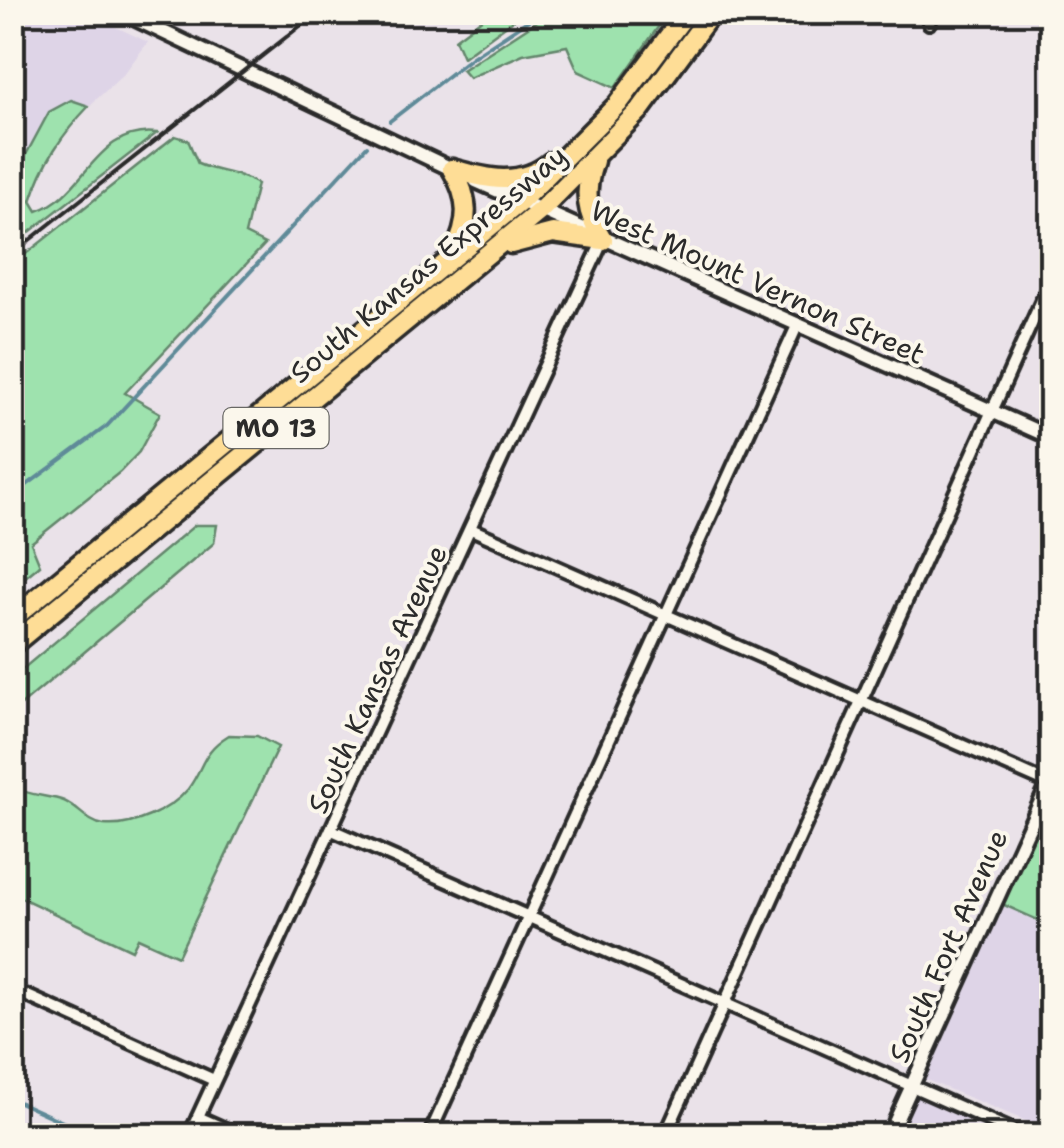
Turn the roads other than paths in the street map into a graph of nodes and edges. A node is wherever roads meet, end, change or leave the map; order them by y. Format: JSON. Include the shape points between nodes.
{"nodes":[{"id":1,"x":121,"y":12,"type":"edge"},
{"id":2,"x":687,"y":12,"type":"edge"},
{"id":3,"x":712,"y":12,"type":"edge"},
{"id":4,"x":149,"y":18,"type":"edge"},
{"id":5,"x":604,"y":118,"type":"junction"},
{"id":6,"x":595,"y":159,"type":"junction"},
{"id":7,"x":452,"y":169,"type":"junction"},
{"id":8,"x":520,"y":202,"type":"junction"},
{"id":9,"x":540,"y":211,"type":"junction"},
{"id":10,"x":603,"y":240,"type":"junction"},
{"id":11,"x":452,"y":257,"type":"junction"},
{"id":12,"x":478,"y":262,"type":"junction"},
{"id":13,"x":1052,"y":278,"type":"edge"},
{"id":14,"x":797,"y":326,"type":"junction"},
{"id":15,"x":992,"y":413,"type":"junction"},
{"id":16,"x":1052,"y":438,"type":"edge"},
{"id":17,"x":470,"y":528,"type":"junction"},
{"id":18,"x":665,"y":614,"type":"junction"},
{"id":19,"x":12,"y":619,"type":"edge"},
{"id":20,"x":12,"y":645,"type":"edge"},
{"id":21,"x":860,"y":701,"type":"junction"},
{"id":22,"x":1051,"y":782,"type":"edge"},
{"id":23,"x":332,"y":830,"type":"junction"},
{"id":24,"x":528,"y":916,"type":"junction"},
{"id":25,"x":12,"y":989,"type":"edge"},
{"id":26,"x":726,"y":1005,"type":"junction"},
{"id":27,"x":214,"y":1080,"type":"junction"},
{"id":28,"x":911,"y":1086,"type":"junction"},
{"id":29,"x":198,"y":1116,"type":"junction"},
{"id":30,"x":189,"y":1136,"type":"edge"},
{"id":31,"x":241,"y":1136,"type":"edge"},
{"id":32,"x":429,"y":1136,"type":"edge"},
{"id":33,"x":665,"y":1136,"type":"edge"},
{"id":34,"x":889,"y":1136,"type":"edge"},
{"id":35,"x":1025,"y":1136,"type":"edge"}],
"edges":[{"from":1,"to":4,"type":"street","name":"West Mount Vernon Street"},
{"from":2,"to":5,"type":"main road","name":"South Kansas Expressway","number":"MO 13"},
{"from":3,"to":6,"type":"main road","name":"South Kansas Expressway","number":"MO 13","via":[[665,80]]},
{"from":4,"to":7,"type":"street","name":"West Mount Vernon Street"},
{"from":5,"to":7,"type":"main road","via":[[594,118],[530,176],[496,180]]},
{"from":5,"to":8,"type":"main road","name":"South Kansas Expressway","number":"MO 13"},
{"from":6,"to":9,"type":"main road","name":"South Kansas Expressway","number":"MO 13"},
{"from":6,"to":10,"type":"main road","via":[[586,199]]},
{"from":7,"to":8,"type":"street","name":"West Mount Vernon Street"},
{"from":7,"to":11,"type":"main road","via":[[467,217]]},
{"from":8,"to":9,"type":"street","name":"West Mount Vernon Street"},
{"from":8,"to":11,"type":"main road","name":"South Kansas Expressway","number":"MO 13"},
{"from":9,"to":10,"type":"street","name":"West Mount Vernon Street"},
{"from":9,"to":12,"type":"main road","name":"South Kansas Expressway","number":"MO 13"},
{"from":10,"to":12,"type":"main road","via":[[535,234]]},
{"from":10,"to":14,"type":"street","name":"West Mount Vernon Street"},
{"from":10,"to":17,"type":"street","name":"South Kansas Avenue"},
{"from":11,"to":19,"type":"main road","name":"South Kansas Expressway","number":"MO 13"},
{"from":12,"to":20,"type":"main road","name":"South Kansas Expressway","number":"MO 13"},
{"from":13,"to":15,"type":"street"},
{"from":14,"to":15,"type":"street","name":"West Mount Vernon Street"},
{"from":14,"to":18,"type":"street"},
{"from":15,"to":16,"type":"street","name":"West Mount Vernon Street"},
{"from":15,"to":21,"type":"street"},
{"from":17,"to":18,"type":"street"},
{"from":17,"to":23,"type":"street","name":"South Kansas Avenue"},
{"from":18,"to":21,"type":"street"},
{"from":18,"to":24,"type":"street"},
{"from":21,"to":22,"type":"street"},
{"from":21,"to":26,"type":"street"},
{"from":22,"to":28,"type":"street","name":"South Fort Avenue"},
{"from":23,"to":24,"type":"street"},
{"from":23,"to":27,"type":"street","name":"South Kansas Avenue"},
{"from":24,"to":26,"type":"street"},
{"from":24,"to":32,"type":"street"},
{"from":25,"to":27,"type":"street"},
{"from":26,"to":28,"type":"street"},
{"from":26,"to":33,"type":"street"},
{"from":27,"to":29,"type":"street","name":"South Kansas Avenue"},
{"from":28,"to":34,"type":"street","name":"South Fort Avenue"},
{"from":28,"to":35,"type":"street"},
{"from":29,"to":30,"type":"street","name":"South Kansas Avenue"},
{"from":29,"to":31,"type":"street"}]}
